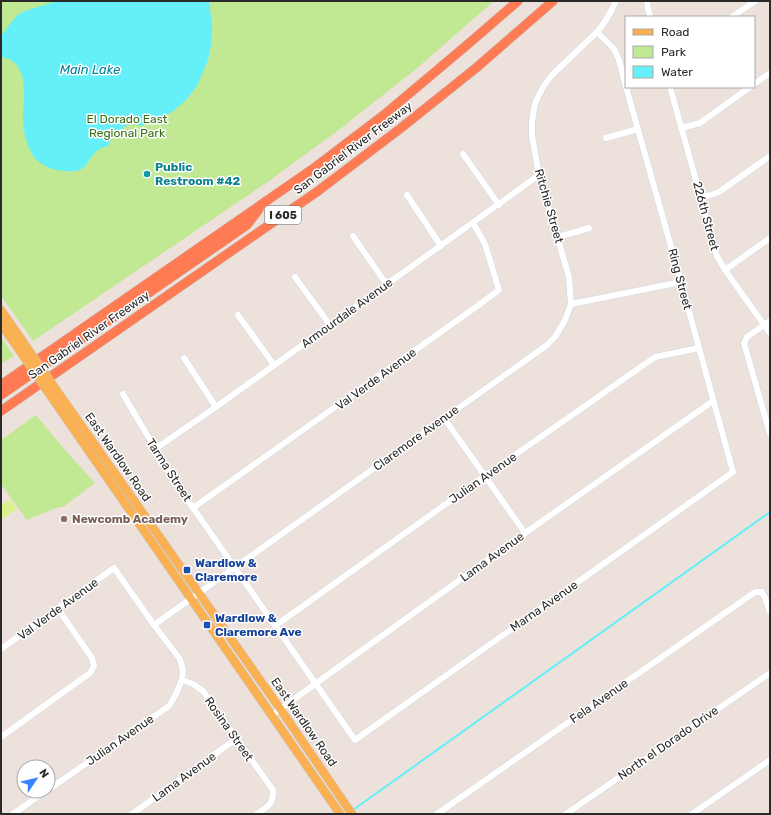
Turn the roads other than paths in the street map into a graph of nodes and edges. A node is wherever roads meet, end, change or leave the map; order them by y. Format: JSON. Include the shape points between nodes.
{"nodes":[{"id":1,"x":518,"y":1,"type":"edge"},
{"id":2,"x":553,"y":1,"type":"edge"},
{"id":3,"x":616,"y":1,"type":"edge"},
{"id":4,"x":647,"y":1,"type":"edge"},
{"id":5,"x":755,"y":1,"type":"edge"},
{"id":6,"x":650,"y":16,"type":"edge"},
{"id":7,"x":733,"y":16,"type":"edge"},
{"id":8,"x":597,"y":32,"type":"junction"},
{"id":9,"x":770,"y":73,"type":"edge"},
{"id":10,"x":755,"y":83,"type":"edge"},
{"id":11,"x":625,"y":84,"type":"edge"},
{"id":12,"x":626,"y":88,"type":"edge"},
{"id":13,"x":670,"y":88,"type":"edge"},
{"id":14,"x":749,"y":88,"type":"edge"},
{"id":15,"x":681,"y":128,"type":"junction"},
{"id":16,"x":638,"y":129,"type":"junction"},
{"id":17,"x":606,"y":138,"type":"dead end"},
{"id":18,"x":463,"y":154,"type":"dead end"},
{"id":19,"x":770,"y":156,"type":"edge"},
{"id":20,"x":539,"y":175,"type":"junction"},
{"id":21,"x":406,"y":195,"type":"dead end"},
{"id":22,"x":702,"y":198,"type":"junction"},
{"id":23,"x":263,"y":203,"type":"junction"},
{"id":24,"x":498,"y":204,"type":"junction"},
{"id":25,"x":473,"y":223,"type":"junction"},
{"id":26,"x":589,"y":228,"type":"dead end"},
{"id":27,"x":352,"y":236,"type":"dead end"},
{"id":28,"x":558,"y":237,"type":"junction"},
{"id":29,"x":770,"y":238,"type":"edge"},
{"id":30,"x":441,"y":246,"type":"junction"},
{"id":31,"x":725,"y":270,"type":"junction"},
{"id":32,"x":295,"y":277,"type":"dead end"},
{"id":33,"x":681,"y":282,"type":"junction"},
{"id":34,"x":387,"y":285,"type":"junction"},
{"id":35,"x":571,"y":304,"type":"junction"},
{"id":36,"x":1,"y":310,"type":"edge"},
{"id":37,"x":238,"y":315,"type":"dead end"},
{"id":38,"x":770,"y":321,"type":"edge"},
{"id":39,"x":1,"y":324,"type":"edge"},
{"id":40,"x":330,"y":325,"type":"junction"},
{"id":41,"x":764,"y":325,"type":"junction"},
{"id":42,"x":770,"y":333,"type":"edge"},
{"id":43,"x":699,"y":348,"type":"junction"},
{"id":44,"x":25,"y":352,"type":"junction"},
{"id":45,"x":184,"y":358,"type":"dead end"},
{"id":46,"x":274,"y":365,"type":"junction"},
{"id":47,"x":1,"y":385,"type":"edge"},
{"id":48,"x":54,"y":393,"type":"junction"},
{"id":49,"x":123,"y":394,"type":"dead end"},
{"id":50,"x":1,"y":395,"type":"edge"},
{"id":51,"x":714,"y":401,"type":"junction"},
{"id":52,"x":216,"y":407,"type":"junction"},
{"id":53,"x":1,"y":411,"type":"edge"},
{"id":54,"x":444,"y":418,"type":"junction"},
{"id":55,"x":770,"y":434,"type":"edge"},
{"id":56,"x":154,"y":449,"type":"junction"},
{"id":57,"x":733,"y":472,"type":"joint"},
{"id":58,"x":485,"y":476,"type":"junction"},
{"id":59,"x":193,"y":508,"type":"junction"},
{"id":60,"x":525,"y":533,"type":"junction"},
{"id":61,"x":235,"y":568,"type":"junction"},
{"id":62,"x":199,"y":593,"type":"junction"},
{"id":63,"x":191,"y":598,"type":"junction"},
{"id":64,"x":58,"y":609,"type":"junction"},
{"id":65,"x":770,"y":612,"type":"edge"},
{"id":66,"x":154,"y":625,"type":"junction"},
{"id":67,"x":275,"y":626,"type":"junction"},
{"id":68,"x":1,"y":649,"type":"edge"},
{"id":69,"x":770,"y":673,"type":"edge"},
{"id":70,"x":182,"y":680,"type":"junction"},
{"id":71,"x":316,"y":683,"type":"junction"},
{"id":72,"x":281,"y":710,"type":"junction"},
{"id":73,"x":272,"y":715,"type":"junction"},
{"id":74,"x":1,"y":737,"type":"edge"},
{"id":75,"x":236,"y":739,"type":"junction"},
{"id":76,"x":355,"y":740,"type":"joint"},
{"id":77,"x":770,"y":760,"type":"edge"},
{"id":78,"x":56,"y":784,"type":"edge"},
{"id":79,"x":34,"y":799,"type":"edge"},
{"id":80,"x":13,"y":814,"type":"edge"},
{"id":81,"x":132,"y":814,"type":"edge"},
{"id":82,"x":257,"y":814,"type":"edge"},
{"id":83,"x":340,"y":814,"type":"edge"},
{"id":84,"x":352,"y":814,"type":"edge"},
{"id":85,"x":437,"y":814,"type":"edge"},
{"id":86,"x":566,"y":814,"type":"edge"},
{"id":87,"x":692,"y":814,"type":"edge"}],
"edges":[{"from":1,"to":23,"type":"highway","name":"San Gabriel River Freeway","number":"I 605","via":[[385,114]]},
{"from":2,"to":53,"type":"highway","name":"San Gabriel River Freeway","number":"I 605","via":[[476,68],[318,191]]},
{"from":3,"to":8,"type":"street","name":"Ritchie Street"},
{"from":4,"to":6,"type":"street"},
{"from":5,"to":7,"type":"street"},
{"from":8,"to":11,"type":"street","name":"Ring Street","via":[[614,49]]},
{"from":8,"to":20,"type":"street","name":"Ritchie Street","via":[[552,75],[536,101],[532,136]]},
{"from":9,"to":10,"type":"street"},
{"from":12,"to":16,"type":"street","name":"Ring Street"},
{"from":13,"to":15,"type":"street","name":"226th Street"},
{"from":14,"to":15,"type":"street","via":[[700,122]]},
{"from":15,"to":22,"type":"street","name":"226th Street"},
{"from":16,"to":17,"type":"street"},
{"from":16,"to":33,"type":"street","name":"Ring Street"},
{"from":18,"to":24,"type":"street"},
{"from":19,"to":22,"type":"street","via":[[719,192]]},
{"from":20,"to":24,"type":"street","name":"Armourdale Avenue"},
{"from":20,"to":28,"type":"street","name":"Ritchie Street"},
{"from":21,"to":30,"type":"street"},
{"from":22,"to":31,"type":"street","name":"226th Street","via":[[717,256]]},
{"from":23,"to":47,"type":"highway","name":"San Gabriel River Freeway","number":"I 605"},
{"from":23,"to":50,"type":"highway","number":"I 605","via":[[247,224]]},
{"from":24,"to":25,"type":"street","name":"Armourdale Avenue"},
{"from":25,"to":30,"type":"street","name":"Armourdale Avenue"},
{"from":25,"to":59,"type":"street","name":"Val Verde Avenue","via":[[485,244],[498,290]]},
{"from":26,"to":28,"type":"street"},
{"from":27,"to":34,"type":"street"},
{"from":28,"to":35,"type":"street","name":"Ritchie Street","via":[[569,277]]},
{"from":29,"to":31,"type":"street"},
{"from":30,"to":34,"type":"street","name":"Armourdale Avenue"},
{"from":31,"to":41,"type":"street","name":"226th Street"},
{"from":32,"to":40,"type":"street"},
{"from":33,"to":35,"type":"street"},
{"from":33,"to":43,"type":"street","name":"Ring Street"},
{"from":34,"to":40,"type":"street","name":"Armourdale Avenue"},
{"from":35,"to":54,"type":"street","name":"Claremore Avenue","via":[[565,320],[547,345]]},
{"from":36,"to":44,"type":"main road","name":"East Wardlow Road"},
{"from":37,"to":46,"type":"street"},
{"from":38,"to":41,"type":"street"},
{"from":39,"to":44,"type":"main road","name":"East Wardlow Road"},
{"from":40,"to":46,"type":"street","name":"Armourdale Avenue"},
{"from":41,"to":42,"type":"street","name":"226th Street"},
{"from":41,"to":55,"type":"street","via":[[747,337],[744,343]]},
{"from":43,"to":51,"type":"street","name":"Ring Street"},
{"from":43,"to":58,"type":"street","name":"Julian Avenue","via":[[655,357]]},
{"from":44,"to":48,"type":"main road","name":"East Wardlow Road","bridge":true},
{"from":45,"to":52,"type":"street"},
{"from":46,"to":52,"type":"street","name":"Armourdale Avenue"},
{"from":48,"to":62,"type":"main road","name":"East Wardlow Road"},
{"from":48,"to":63,"type":"main road","name":"East Wardlow Road"},
{"from":49,"to":56,"type":"street","name":"Tarma Street"},
{"from":51,"to":57,"type":"street","name":"Ring Street"},
{"from":51,"to":60,"type":"street","name":"Lama Avenue"},
{"from":52,"to":56,"type":"street","name":"Armourdale Avenue"},
{"from":54,"to":58,"type":"street"},
{"from":54,"to":61,"type":"street","name":"Claremore Avenue"},
{"from":56,"to":59,"type":"street","name":"Tarma Street"},
{"from":57,"to":76,"type":"street","name":"Marna Avenue"},
{"from":58,"to":60,"type":"street"},
{"from":58,"to":67,"type":"street","name":"Julian Avenue"},
{"from":59,"to":61,"type":"street","name":"Tarma Street"},
{"from":60,"to":71,"type":"street","name":"Lama Avenue"},
{"from":61,"to":62,"type":"street","name":"Claremore Avenue"},
{"from":61,"to":67,"type":"street","name":"Tarma Street"},
{"from":62,"to":63,"type":"street","name":"Claremore Avenue"},
{"from":62,"to":72,"type":"main road","name":"East Wardlow Road"},
{"from":63,"to":66,"type":"street","name":"Claremore Avenue"},
{"from":63,"to":73,"type":"main road","name":"East Wardlow Road"},
{"from":64,"to":66,"type":"street","name":"Val Verde Avenue","via":[[114,568]]},
{"from":64,"to":68,"type":"street","name":"Val Verde Avenue"},
{"from":64,"to":74,"type":"street","via":[[92,658],[94,666],[90,673]]},
{"from":65,"to":85,"type":"street","name":"Fela Avenue","via":[[762,592],[755,592]]},
{"from":66,"to":70,"type":"street","via":[[180,659]]},
{"from":67,"to":71,"type":"street","name":"Tarma Street"},
{"from":69,"to":86,"type":"street","name":"North el Dorado Drive"},
{"from":70,"to":75,"type":"street","name":"Rosina Street","via":[[203,691]]},
{"from":70,"to":78,"type":"street","name":"Julian Avenue","via":[[169,706]]},
{"from":71,"to":72,"type":"street","name":"Lama Avenue"},
{"from":71,"to":76,"type":"street","name":"Tarma Street"},
{"from":72,"to":73,"type":"street","name":"Lama Avenue"},
{"from":72,"to":84,"type":"main road","name":"East Wardlow Road"},
{"from":73,"to":83,"type":"main road","name":"East Wardlow Road"},
{"from":75,"to":81,"type":"street","name":"Lama Avenue"},
{"from":75,"to":82,"type":"street","name":"Rosina Street","via":[[273,790],[274,798]]},
{"from":77,"to":87,"type":"street"},
{"from":79,"to":80,"type":"street","name":"Julian Avenue"}]}
